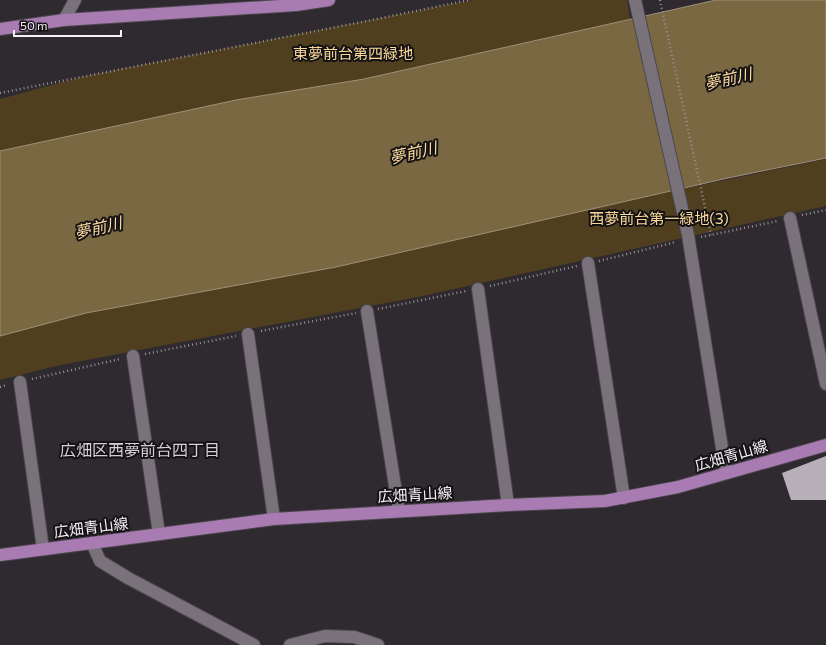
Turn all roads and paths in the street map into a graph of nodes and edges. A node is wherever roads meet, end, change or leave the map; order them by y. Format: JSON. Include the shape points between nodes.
{"nodes":[{"id":1,"x":75,"y":0,"type":"edge"},
{"id":2,"x":328,"y":0,"type":"edge"},
{"id":3,"x":469,"y":0,"type":"edge"},
{"id":4,"x":635,"y":0,"type":"edge"},
{"id":5,"x":660,"y":0,"type":"edge"},
{"id":6,"x":64,"y":20,"type":"junction"},
{"id":7,"x":0,"y":29,"type":"edge"},
{"id":8,"x":0,"y":93,"type":"edge"},
{"id":9,"x":826,"y":210,"type":"edge"},
{"id":10,"x":790,"y":218,"type":"junction"},
{"id":11,"x":711,"y":235,"type":"junction"},
{"id":12,"x":689,"y":237,"type":"junction"},
{"id":13,"x":588,"y":263,"type":"junction"},
{"id":14,"x":478,"y":289,"type":"junction"},
{"id":15,"x":367,"y":311,"type":"junction"},
{"id":16,"x":248,"y":334,"type":"junction"},
{"id":17,"x":134,"y":356,"type":"junction"},
{"id":18,"x":20,"y":382,"type":"junction"},
{"id":19,"x":826,"y":384,"type":"edge"},
{"id":20,"x":0,"y":387,"type":"edge"},
{"id":21,"x":826,"y":445,"type":"edge"},
{"id":22,"x":726,"y":473,"type":"junction"},
{"id":23,"x":624,"y":498,"type":"junction"},
{"id":24,"x":508,"y":505,"type":"junction"},
{"id":25,"x":399,"y":511,"type":"junction"},
{"id":26,"x":274,"y":519,"type":"junction"},
{"id":27,"x":160,"y":534,"type":"junction"},
{"id":28,"x":92,"y":543,"type":"junction"},
{"id":29,"x":43,"y":549,"type":"junction"},
{"id":30,"x":0,"y":554,"type":"edge"},
{"id":31,"x":254,"y":645,"type":"edge"},
{"id":32,"x":290,"y":645,"type":"edge"},
{"id":33,"x":378,"y":645,"type":"edge"}],
"edges":[{"from":1,"to":6,"type":"street"},
{"from":2,"to":6,"type":"main road","via":[[296,5]]},
{"from":3,"to":8,"type":"path"},
{"from":4,"to":12,"type":"street"},
{"from":5,"to":11,"type":"path"},
{"from":6,"to":7,"type":"main road"},
{"from":9,"to":10,"type":"path"},
{"from":10,"to":11,"type":"path"},
{"from":10,"to":19,"type":"street"},
{"from":11,"to":12,"type":"path"},
{"from":12,"to":13,"type":"path"},
{"from":12,"to":22,"type":"street"},
{"from":13,"to":14,"type":"path"},
{"from":13,"to":23,"type":"street"},
{"from":14,"to":15,"type":"path"},
{"from":14,"to":24,"type":"street"},
{"from":15,"to":16,"type":"path"},
{"from":15,"to":25,"type":"street"},
{"from":16,"to":17,"type":"path"},
{"from":16,"to":26,"type":"street"},
{"from":17,"to":18,"type":"path"},
{"from":17,"to":27,"type":"street"},
{"from":18,"to":20,"type":"path"},
{"from":18,"to":29,"type":"street"},
{"from":21,"to":22,"type":"main road","name":"広畑青山線"},
{"from":22,"to":23,"type":"main road","name":"広畑青山線","via":[[678,487]]},
{"from":23,"to":24,"type":"main road","name":"広畑青山線"},
{"from":24,"to":25,"type":"main road","name":"広畑青山線"},
{"from":25,"to":26,"type":"main road","name":"広畑青山線"},
{"from":26,"to":27,"type":"main road","name":"広畑青山線"},
{"from":27,"to":28,"type":"main road","name":"広畑青山線"},
{"from":28,"to":29,"type":"main road","name":"広畑青山線"},
{"from":28,"to":31,"type":"street","via":[[100,561]]},
{"from":29,"to":30,"type":"main road","name":"広畑青山線"},
{"from":32,"to":33,"type":"street","via":[[325,636],[354,637]]}]}
